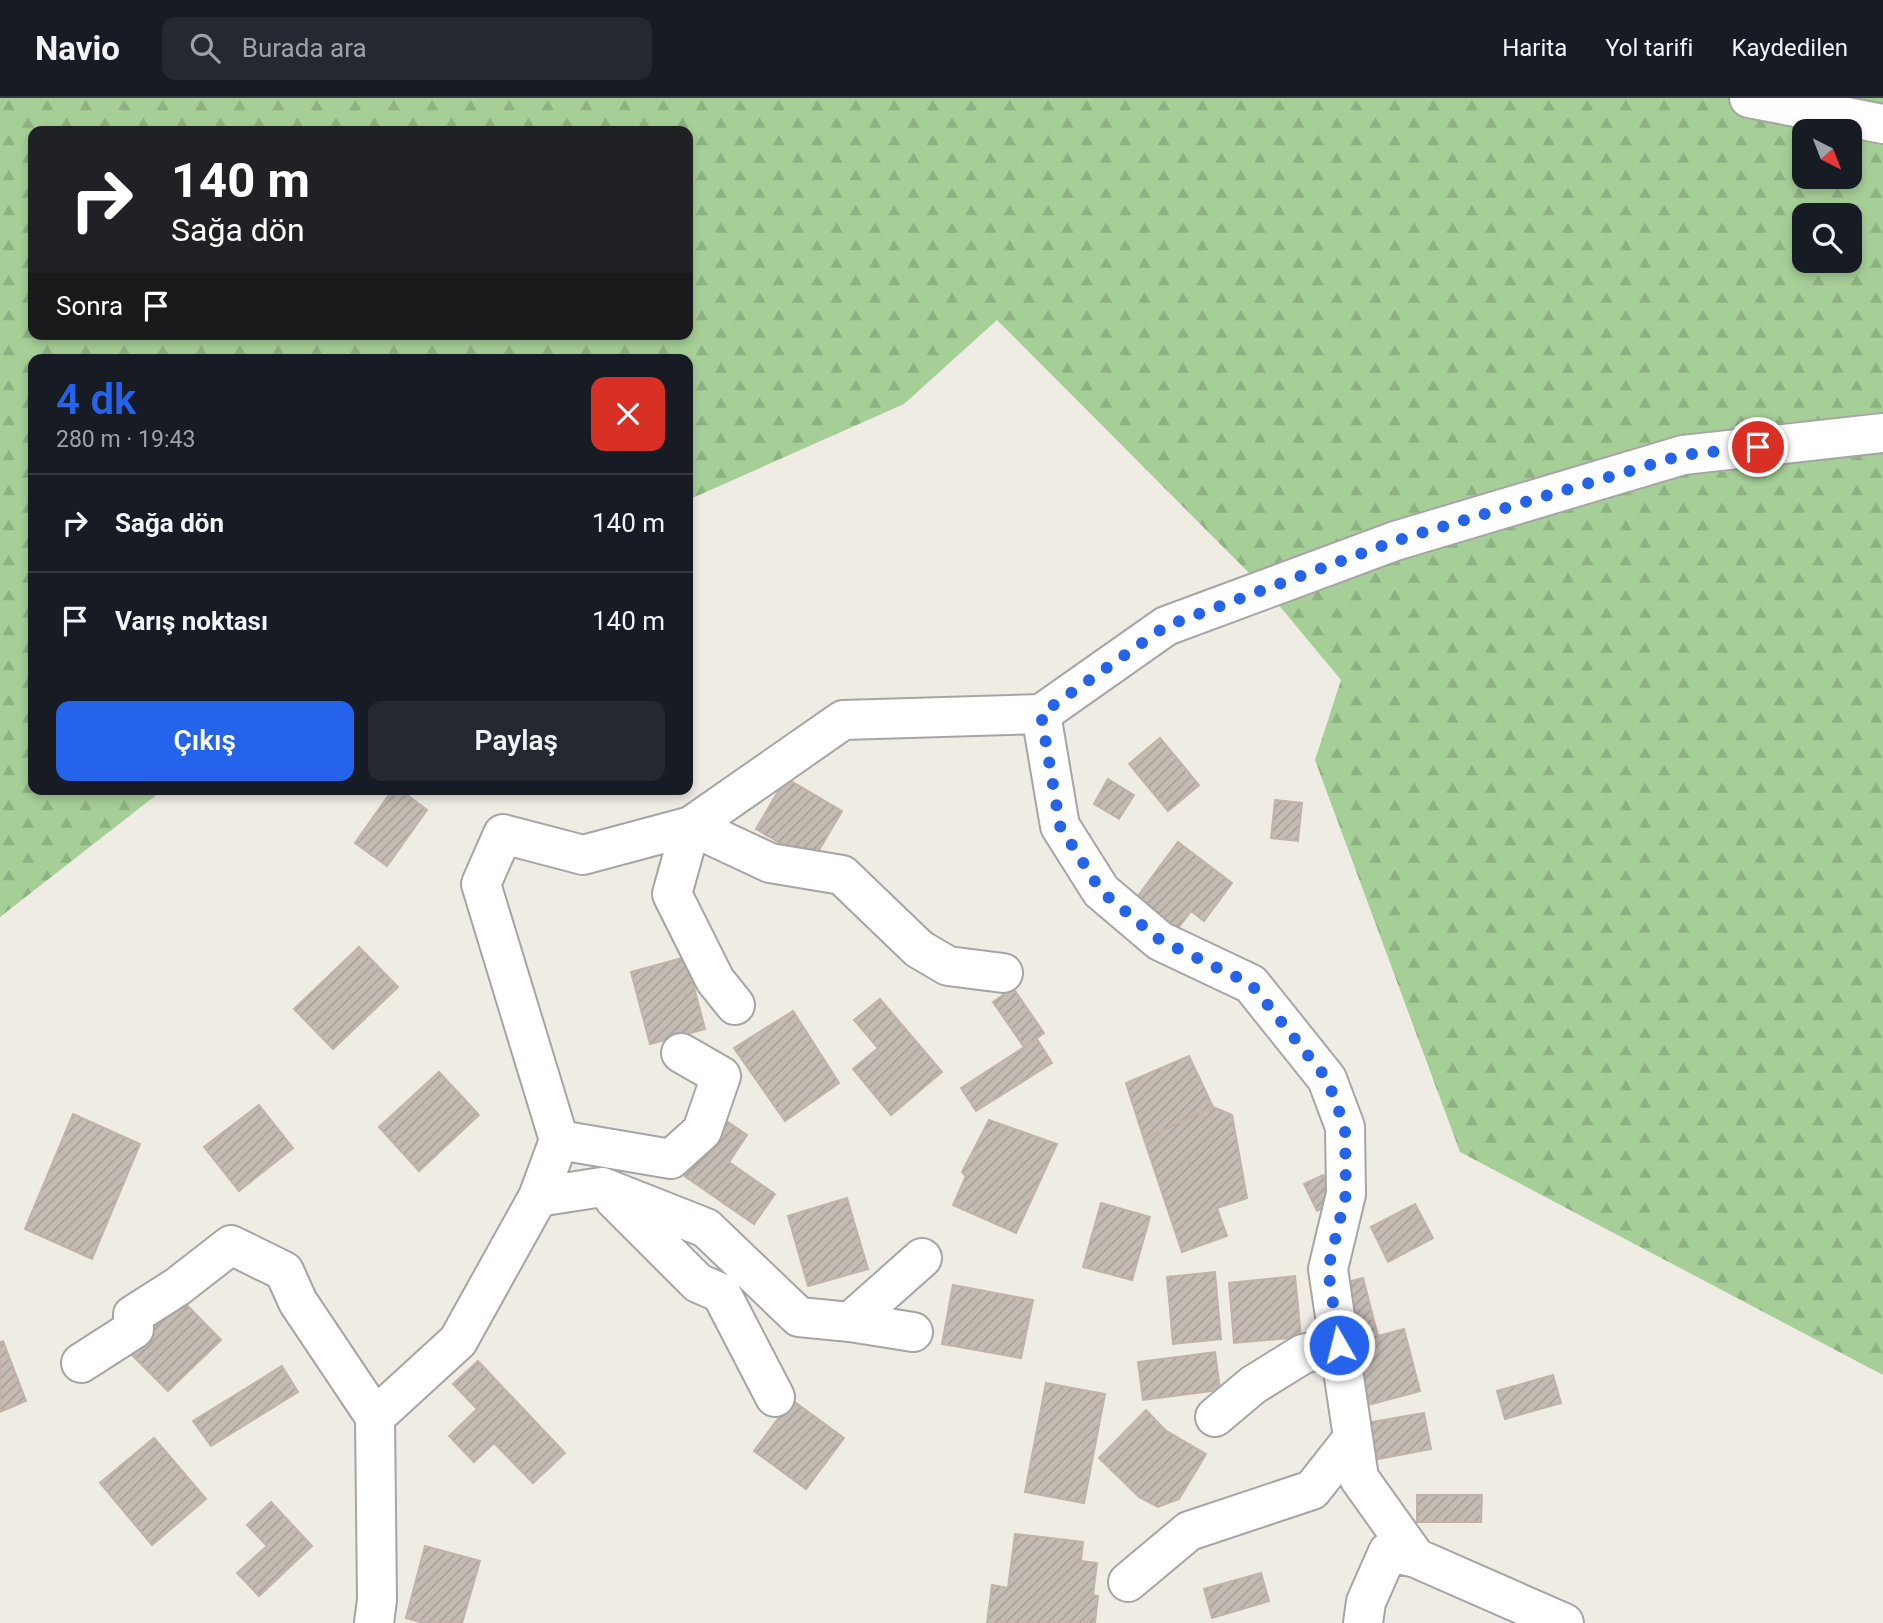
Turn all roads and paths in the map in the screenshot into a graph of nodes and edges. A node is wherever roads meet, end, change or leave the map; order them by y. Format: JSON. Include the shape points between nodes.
{"nodes":[{"id":1,"x":1749,"y":98,"type":"edge"},
{"id":2,"x":1883,"y":124,"type":"edge"},
{"id":3,"x":1883,"y":433,"type":"edge"},
{"id":4,"x":1041,"y":714,"type":"junction"},
{"id":5,"x":691,"y":826,"type":"junction"},
{"id":6,"x":1003,"y":973,"type":"dead end"},
{"id":7,"x":735,"y":1005,"type":"dead end"},
{"id":8,"x":681,"y":1053,"type":"dead end"},
{"id":9,"x":559,"y":1140,"type":"junction"},
{"id":10,"x":602,"y":1187,"type":"junction"},
{"id":11,"x":538,"y":1196,"type":"junction"},
{"id":12,"x":922,"y":1258,"type":"dead end"},
{"id":13,"x":850,"y":1322,"type":"junction"},
{"id":14,"x":913,"y":1332,"type":"dead end"},
{"id":15,"x":1339,"y":1345,"type":"junction"},
{"id":16,"x":81,"y":1363,"type":"dead end"},
{"id":17,"x":775,"y":1397,"type":"dead end"},
{"id":18,"x":376,"y":1417,"type":"junction"},
{"id":19,"x":1215,"y":1417,"type":"dead end"},
{"id":20,"x":1353,"y":1437,"type":"junction"},
{"id":21,"x":1416,"y":1558,"type":"junction"},
{"id":22,"x":1128,"y":1582,"type":"dead end"},
{"id":23,"x":373,"y":1623,"type":"edge"},
{"id":24,"x":1363,"y":1623,"type":"edge"},
{"id":25,"x":1564,"y":1623,"type":"edge"}],
"edges":[{"from":1,"to":2,"type":"street"},
{"from":3,"to":4,"type":"street","via":[[1683,455],[1395,541],[1166,626]]},
{"from":4,"to":5,"type":"street","via":[[843,720]]},
{"from":4,"to":15,"type":"street","via":[[1060,826],[1101,891],[1160,940],[1251,984],[1327,1079],[1345,1127],[1346,1194],[1328,1269]]},
{"from":5,"to":6,"type":"street","via":[[770,863],[842,875],[919,949],[948,966]]},
{"from":5,"to":7,"type":"street","via":[[672,894],[715,981]]},
{"from":5,"to":9,"type":"street","via":[[583,855],[503,834],[481,884]]},
{"from":8,"to":9,"type":"street","via":[[721,1076],[702,1131],[671,1159]]},
{"from":9,"to":11,"type":"street"},
{"from":10,"to":11,"type":"street"},
{"from":10,"to":13,"type":"street","via":[[706,1228],[799,1317]]},
{"from":10,"to":17,"type":"street","via":[[698,1283],[720,1293]]},
{"from":11,"to":18,"type":"street","via":[[458,1341]]},
{"from":12,"to":13,"type":"street"},
{"from":13,"to":14,"type":"street"},
{"from":15,"to":19,"type":"street","via":[[1303,1354],[1253,1385]]},
{"from":15,"to":20,"type":"street"},
{"from":16,"to":18,"type":"street","via":[[134,1329],[133,1315],[231,1245],[284,1271],[298,1302]]},
{"from":18,"to":23,"type":"street","via":[[377,1600]]},
{"from":20,"to":21,"type":"street","via":[[1359,1478]]},
{"from":20,"to":22,"type":"street","via":[[1312,1490],[1189,1531]]},
{"from":21,"to":24,"type":"street","via":[[1388,1552],[1366,1602]]},
{"from":21,"to":25,"type":"street"}]}
